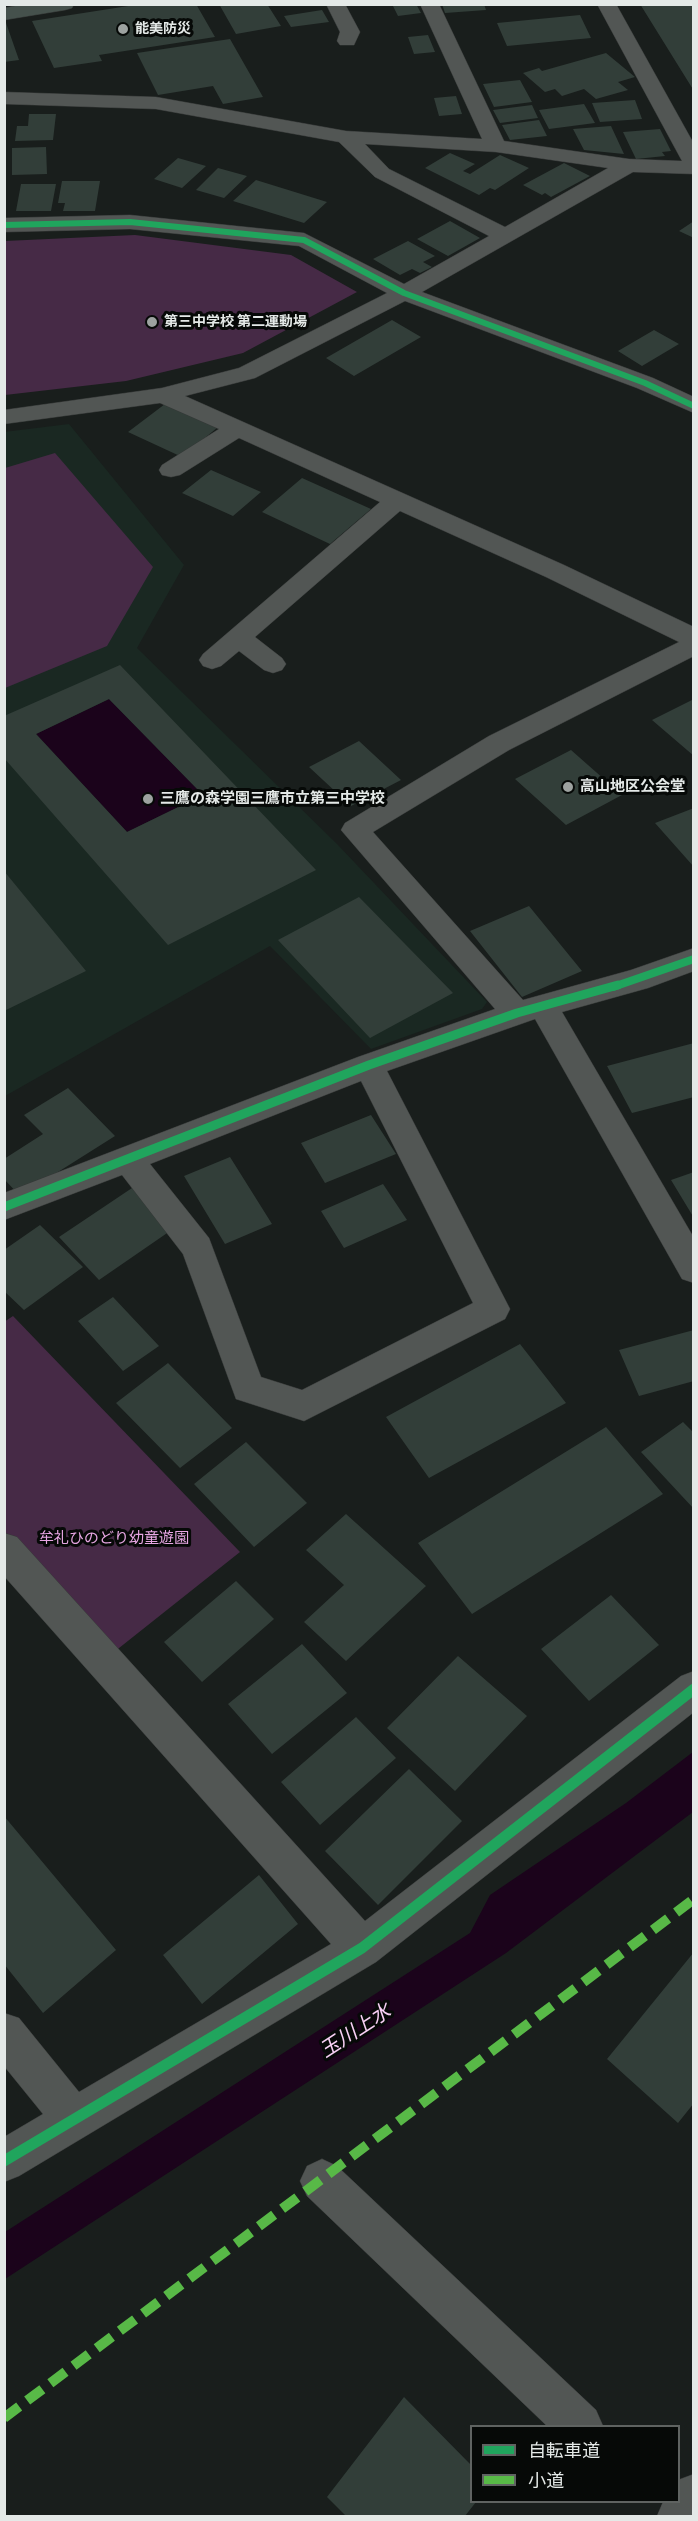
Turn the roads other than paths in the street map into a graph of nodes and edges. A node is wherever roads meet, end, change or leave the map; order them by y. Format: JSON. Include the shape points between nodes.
{"nodes":[{"id":1,"x":65,"y":4,"type":"edge"},
{"id":2,"x":335,"y":4,"type":"edge"},
{"id":3,"x":429,"y":4,"type":"edge"},
{"id":4,"x":606,"y":4,"type":"edge"},
{"id":5,"x":4,"y":14,"type":"edge"},
{"id":6,"x":347,"y":41,"type":"dead end"},
{"id":7,"x":4,"y":98,"type":"edge"},
{"id":8,"x":346,"y":137,"type":"junction"},
{"id":9,"x":496,"y":146,"type":"junction"},
{"id":10,"x":628,"y":165,"type":"junction"},
{"id":11,"x":693,"y":166,"type":"edge"},
{"id":12,"x":4,"y":225,"type":"edge"},
{"id":13,"x":504,"y":236,"type":"junction"},
{"id":14,"x":404,"y":293,"type":"junction"},
{"id":15,"x":163,"y":394,"type":"junction"},
{"id":16,"x":693,"y":406,"type":"edge"},
{"id":17,"x":4,"y":417,"type":"edge"},
{"id":18,"x":236,"y":429,"type":"junction"},
{"id":19,"x":171,"y":470,"type":"dead end"},
{"id":20,"x":396,"y":501,"type":"junction"},
{"id":21,"x":239,"y":638,"type":"junction"},
{"id":22,"x":693,"y":638,"type":"edge"},
{"id":23,"x":693,"y":645,"type":"edge"},
{"id":24,"x":212,"y":660,"type":"dead end"},
{"id":25,"x":273,"y":664,"type":"dead end"},
{"id":26,"x":693,"y":959,"type":"edge"},
{"id":27,"x":530,"y":1010,"type":"junction"},
{"id":28,"x":369,"y":1065,"type":"junction"},
{"id":29,"x":129,"y":1160,"type":"junction"},
{"id":30,"x":4,"y":1207,"type":"edge"},
{"id":31,"x":693,"y":1269,"type":"edge"},
{"id":32,"x":4,"y":1549,"type":"edge"},
{"id":33,"x":693,"y":1689,"type":"edge"},
{"id":34,"x":362,"y":1948,"type":"junction"},
{"id":35,"x":4,"y":2032,"type":"edge"},
{"id":36,"x":74,"y":2120,"type":"junction"},
{"id":37,"x":4,"y":2161,"type":"edge"},
{"id":38,"x":322,"y":2181,"type":"dead end"},
{"id":39,"x":578,"y":2425,"type":"edge"},
{"id":40,"x":693,"y":2497,"type":"edge"},
{"id":41,"x":660,"y":2503,"type":"edge"},
{"id":42,"x":675,"y":2517,"type":"edge"},
{"id":43,"x":680,"y":2517,"type":"edge"}],
"edges":[{"from":1,"to":5,"type":"main road"},
{"from":2,"to":6,"type":"street","via":[[350,33]]},
{"from":3,"to":9,"type":"street"},
{"from":4,"to":11,"type":"street"},
{"from":7,"to":8,"type":"street","via":[[156,103]]},
{"from":8,"to":9,"type":"street"},
{"from":8,"to":13,"type":"street","via":[[382,173]]},
{"from":9,"to":10,"type":"street"},
{"from":10,"to":11,"type":"street"},
{"from":10,"to":13,"type":"street"},
{"from":12,"to":14,"type":"street","via":[[130,222],[304,240]]},
{"from":13,"to":14,"type":"street"},
{"from":14,"to":15,"type":"street","via":[[247,373]]},
{"from":14,"to":16,"type":"street","via":[[645,383]]},
{"from":15,"to":17,"type":"street"},
{"from":15,"to":18,"type":"street"},
{"from":18,"to":19,"type":"street"},
{"from":18,"to":20,"type":"street"},
{"from":20,"to":21,"type":"street"},
{"from":20,"to":22,"type":"street","via":[[555,571]]},
{"from":21,"to":24,"type":"street"},
{"from":21,"to":25,"type":"street"},
{"from":23,"to":27,"type":"street","via":[[499,743],[355,831]]},
{"from":26,"to":27,"type":"street","via":[[637,980]]},
{"from":27,"to":28,"type":"street"},
{"from":27,"to":31,"type":"street"},
{"from":28,"to":29,"type":"street"},
{"from":28,"to":29,"type":"street","via":[[493,1309],[304,1406],[249,1388],[197,1248]]},
{"from":29,"to":30,"type":"street"},
{"from":32,"to":34,"type":"street"},
{"from":33,"to":34,"type":"street"},
{"from":34,"to":36,"type":"street"},
{"from":35,"to":36,"type":"street"},
{"from":36,"to":37,"type":"street"},
{"from":38,"to":39,"type":"street"},
{"from":40,"to":43,"type":"street"},
{"from":41,"to":42,"type":"street"}]}
